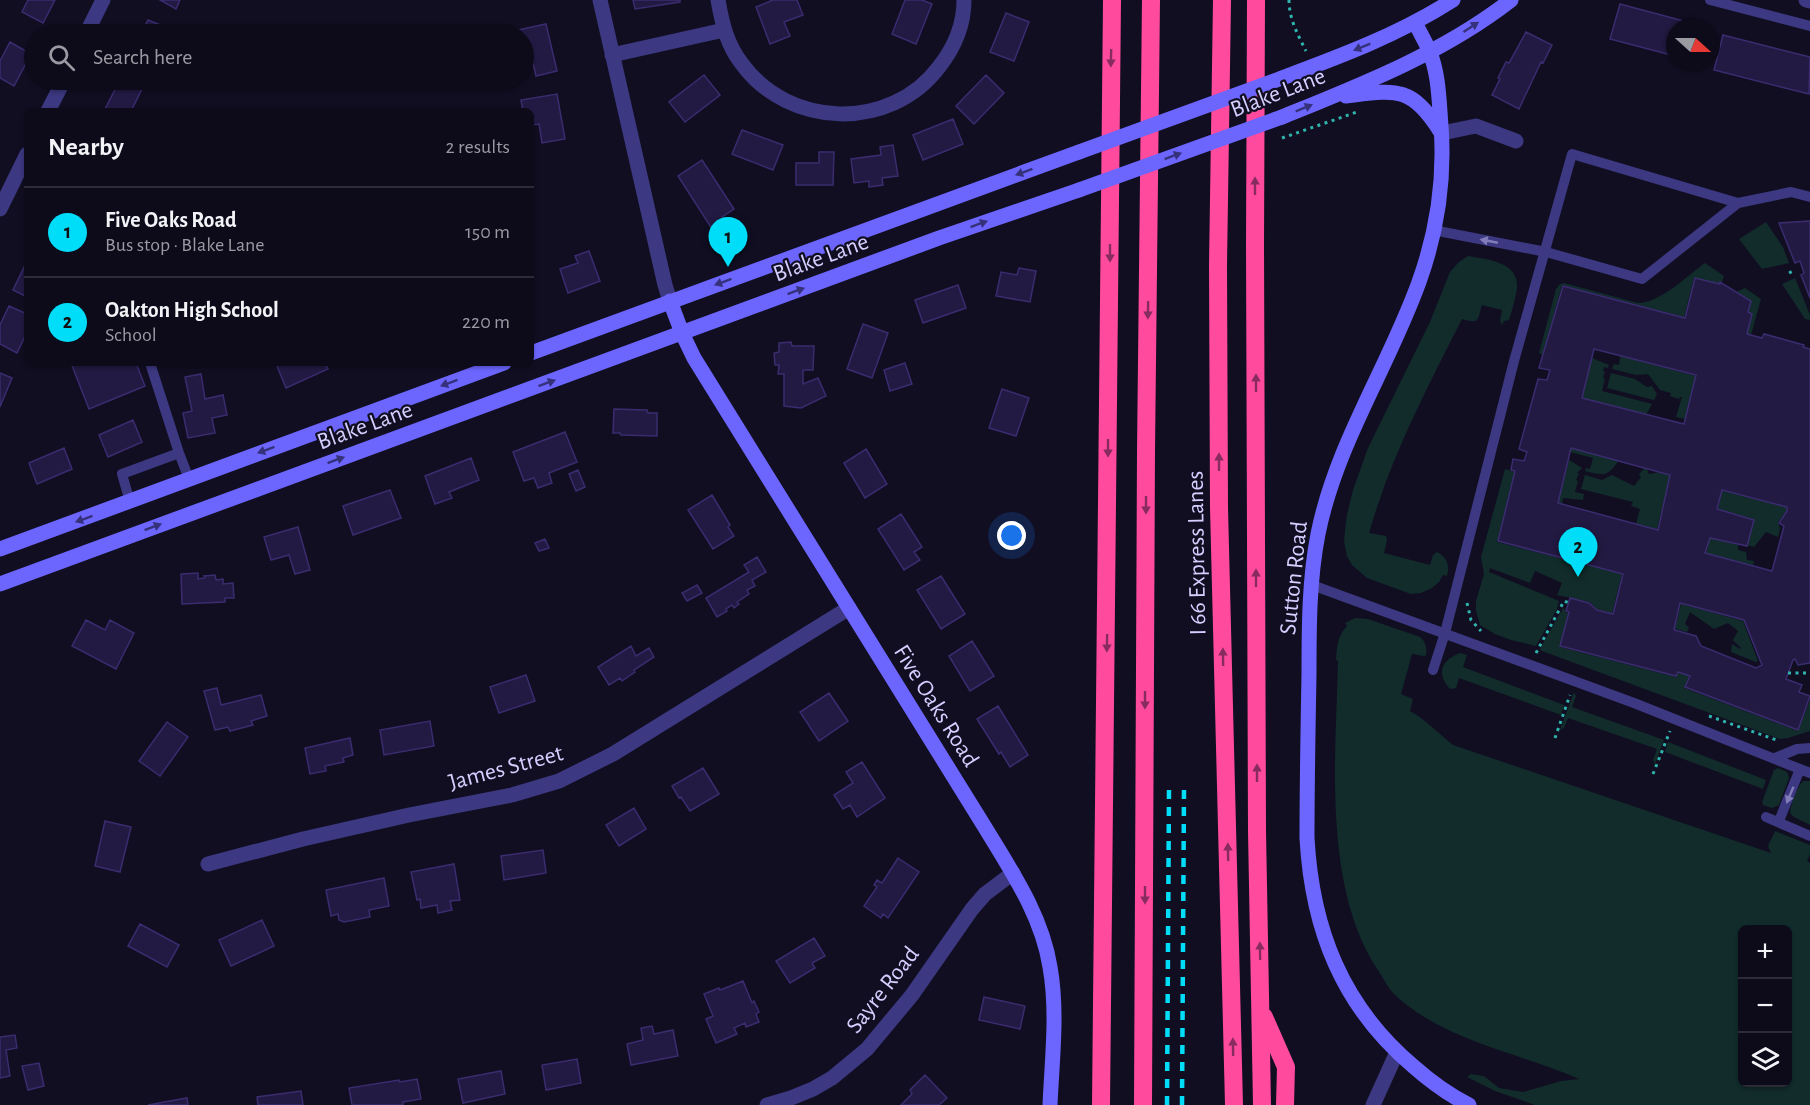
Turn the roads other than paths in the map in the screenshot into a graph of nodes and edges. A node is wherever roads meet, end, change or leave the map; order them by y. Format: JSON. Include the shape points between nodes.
{"nodes":[{"id":1,"x":103,"y":0,"type":"edge"},
{"id":2,"x":600,"y":0,"type":"edge"},
{"id":3,"x":718,"y":0,"type":"edge"},
{"id":4,"x":964,"y":0,"type":"edge"},
{"id":5,"x":1112,"y":0,"type":"edge"},
{"id":6,"x":1151,"y":0,"type":"edge"},
{"id":7,"x":1222,"y":0,"type":"edge"},
{"id":8,"x":1256,"y":0,"type":"edge"},
{"id":9,"x":1453,"y":0,"type":"edge"},
{"id":10,"x":1511,"y":0,"type":"edge"},
{"id":11,"x":1710,"y":0,"type":"edge"},
{"id":12,"x":1415,"y":22,"type":"junction"},
{"id":13,"x":91,"y":24,"type":"edge"},
{"id":14,"x":1810,"y":26,"type":"edge"},
{"id":15,"x":724,"y":30,"type":"junction"},
{"id":16,"x":1430,"y":52,"type":"junction"},
{"id":17,"x":612,"y":55,"type":"junction"},
{"id":18,"x":59,"y":90,"type":"edge"},
{"id":19,"x":1327,"y":99,"type":"junction"},
{"id":20,"x":50,"y":108,"type":"edge"},
{"id":21,"x":1442,"y":133,"type":"junction"},
{"id":22,"x":1516,"y":141,"type":"dead end"},
{"id":23,"x":24,"y":159,"type":"edge"},
{"id":24,"x":1810,"y":197,"type":"edge"},
{"id":25,"x":2,"y":198,"type":"edge"},
{"id":26,"x":1738,"y":203,"type":"junction"},
{"id":27,"x":1433,"y":230,"type":"junction"},
{"id":28,"x":1545,"y":252,"type":"junction"},
{"id":29,"x":670,"y":301,"type":"junction"},
{"id":30,"x":682,"y":333,"type":"junction"},
{"id":31,"x":534,"y":352,"type":"edge"},
{"id":32,"x":151,"y":366,"type":"edge"},
{"id":33,"x":496,"y":366,"type":"edge"},
{"id":34,"x":179,"y":453,"type":"junction"},
{"id":35,"x":189,"y":479,"type":"junction"},
{"id":36,"x":130,"y":502,"type":"junction"},
{"id":37,"x":0,"y":549,"type":"edge"},
{"id":38,"x":0,"y":584,"type":"edge"},
{"id":39,"x":1312,"y":585,"type":"junction"},
{"id":40,"x":849,"y":608,"type":"junction"},
{"id":41,"x":1445,"y":633,"type":"junction"},
{"id":42,"x":1433,"y":670,"type":"dead end"},
{"id":43,"x":1810,"y":748,"type":"edge"},
{"id":44,"x":1775,"y":758,"type":"junction"},
{"id":45,"x":1805,"y":771,"type":"edge"},
{"id":46,"x":1766,"y":816,"type":"dead end"},
{"id":47,"x":1779,"y":821,"type":"junction"},
{"id":48,"x":1810,"y":836,"type":"edge"},
{"id":49,"x":208,"y":864,"type":"dead end"},
{"id":50,"x":1013,"y":873,"type":"junction"},
{"id":51,"x":1261,"y":1010,"type":"junction"},
{"id":52,"x":1397,"y":1052,"type":"junction"},
{"id":53,"x":767,"y":1105,"type":"edge"},
{"id":54,"x":1050,"y":1105,"type":"edge"},
{"id":55,"x":1101,"y":1105,"type":"edge"},
{"id":56,"x":1143,"y":1105,"type":"edge"},
{"id":57,"x":1234,"y":1105,"type":"edge"},
{"id":58,"x":1262,"y":1105,"type":"edge"},
{"id":59,"x":1286,"y":1105,"type":"edge"},
{"id":60,"x":1372,"y":1105,"type":"edge"},
{"id":61,"x":1469,"y":1105,"type":"edge"}],
"edges":[{"from":1,"to":13,"type":"street"},
{"from":2,"to":17,"type":"street","name":"Five Oaks Road"},
{"from":3,"to":15,"type":"street"},
{"from":4,"to":15,"type":"street","via":[[954,45],[933,76],[895,104],[862,113],[815,112],[777,96],[741,63]]},
{"from":5,"to":55,"type":"highway","one_way":true},
{"from":6,"to":56,"type":"highway","name":"I 66 Express Lanes","one_way":true},
{"from":57,"to":7,"type":"highway","name":"I 66 Express Lanes","one_way":true,"via":[[1219,496]]},
{"from":51,"to":8,"type":"highway","one_way":true},
{"from":9,"to":12,"type":"main road","name":"Blake Lane"},
{"from":16,"to":10,"type":"main road","name":"Blake Lane","one_way":true},
{"from":11,"to":14,"type":"lane"},
{"from":12,"to":16,"type":"main road","name":"Sutton Road"},
{"from":12,"to":29,"type":"main road","name":"Blake Lane","one_way":true,"bridge":true,"via":[[1282,78]]},
{"from":15,"to":17,"type":"street"},
{"from":16,"to":19,"type":"main road","name":"Blake Lane"},
{"from":16,"to":21,"type":"main road","name":"Sutton Road"},
{"from":17,"to":29,"type":"street","name":"Five Oaks Road"},
{"from":18,"to":20,"type":"street"},
{"from":19,"to":21,"type":"main road","via":[[1398,93],[1422,106]]},
{"from":30,"to":19,"type":"main road","name":"Blake Lane","one_way":true,"bridge":true},
{"from":21,"to":22,"type":"street","via":[[1476,126]]},
{"from":21,"to":27,"type":"main road","name":"Sutton Road","via":[[1441,184]]},
{"from":23,"to":25,"type":"street"},
{"from":24,"to":26,"type":"lane","via":[[1791,192]]},
{"from":26,"to":28,"type":"lane","via":[[1642,279]]},
{"from":26,"to":28,"type":"lane","via":[[1572,154]]},
{"from":28,"to":27,"type":"lane","one_way":true},
{"from":27,"to":39,"type":"main road","name":"Sutton Road","via":[[1408,310],[1333,476],[1318,535]]},
{"from":28,"to":41,"type":"lane"},
{"from":29,"to":30,"type":"main road","name":"Five Oaks Road"},
{"from":29,"to":31,"type":"main road","name":"Blake Lane"},
{"from":38,"to":30,"type":"main road","name":"Blake Lane","one_way":true},
{"from":30,"to":40,"type":"main road","name":"Five Oaks Road"},
{"from":32,"to":34,"type":"lane"},
{"from":33,"to":35,"type":"main road","name":"Blake Lane","one_way":true},
{"from":34,"to":35,"type":"lane"},
{"from":34,"to":36,"type":"lane","via":[[122,474]]},
{"from":35,"to":36,"type":"main road","name":"Blake Lane"},
{"from":36,"to":37,"type":"main road","name":"Blake Lane","one_way":true},
{"from":39,"to":41,"type":"lane"},
{"from":39,"to":52,"type":"main road","name":"Sutton Road","via":[[1306,764],[1309,869],[1314,899],[1345,986],[1375,1029]]},
{"from":40,"to":49,"type":"street","name":"James Street","via":[[613,754],[559,781]]},
{"from":40,"to":50,"type":"main road","name":"Five Oaks Road"},
{"from":41,"to":42,"type":"lane"},
{"from":41,"to":44,"type":"lane"},
{"from":43,"to":44,"type":"lane"},
{"from":44,"to":45,"type":"lane"},
{"from":45,"to":47,"type":"lane","one_way":true},
{"from":46,"to":47,"type":"lane"},
{"from":47,"to":48,"type":"lane"},
{"from":50,"to":53,"type":"street","name":"Sayre Road","via":[[972,909],[912,995],[861,1054],[813,1089]]},
{"from":50,"to":54,"type":"main road","name":"Five Oaks Road","via":[[1039,926],[1050,967],[1054,1019]]},
{"from":51,"to":58,"type":"highway"},
{"from":51,"to":59,"type":"highway","via":[[1286,1067]]},
{"from":52,"to":60,"type":"street"},
{"from":52,"to":61,"type":"main road","name":"Sutton Road"}]}
